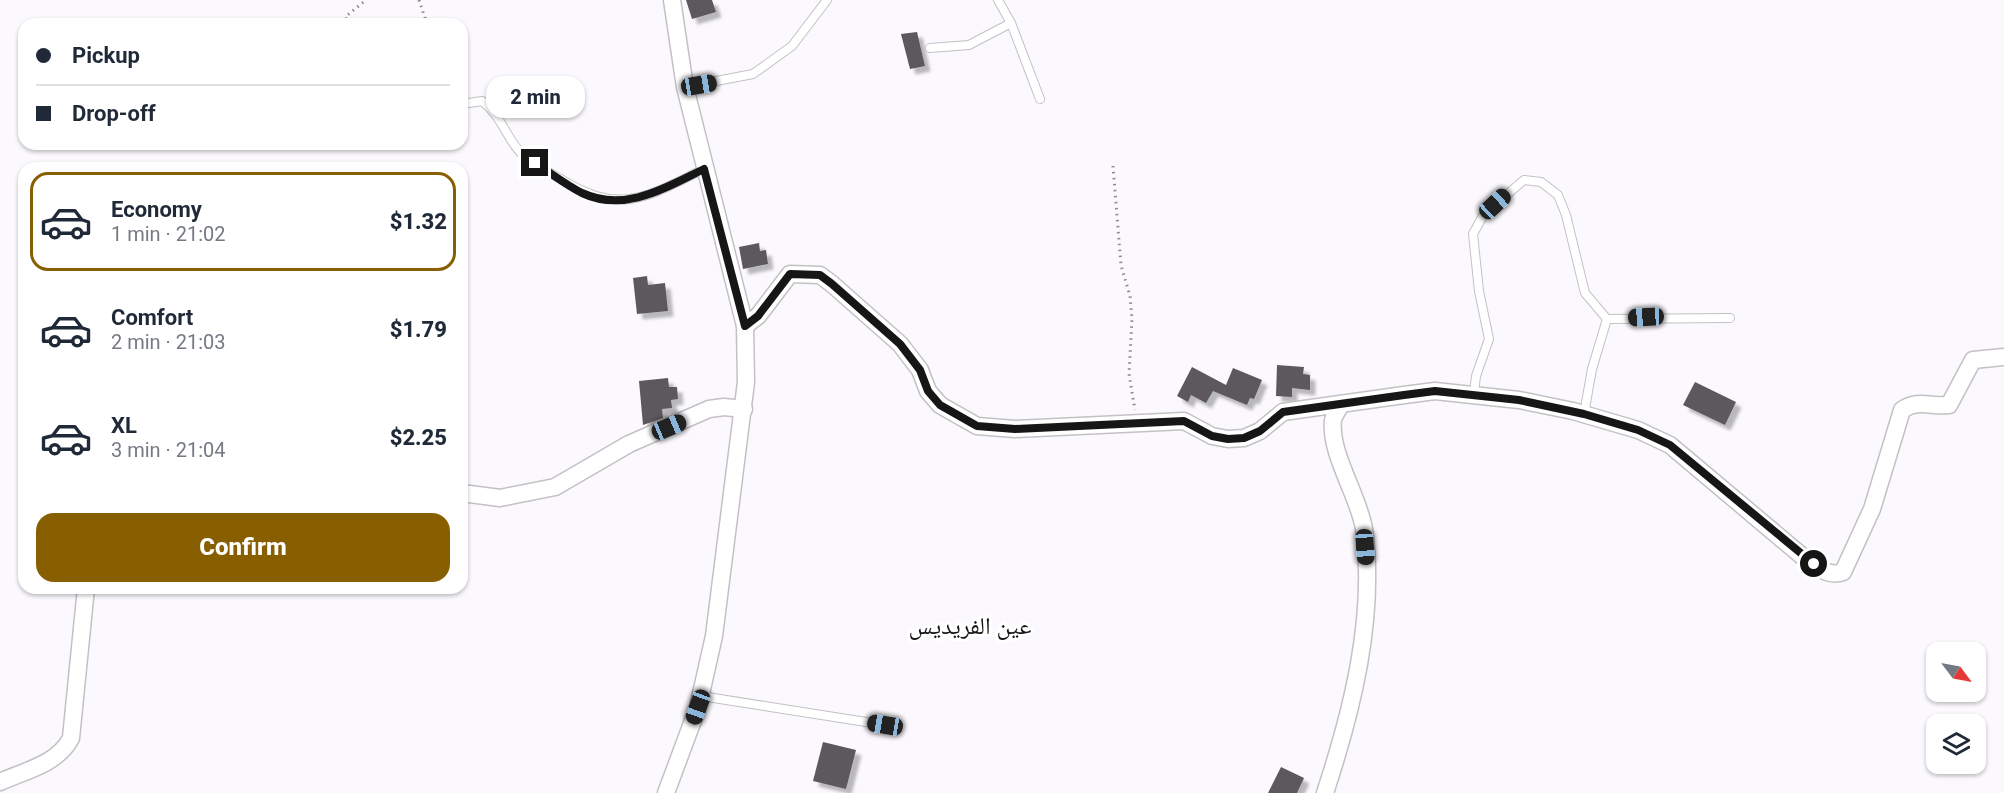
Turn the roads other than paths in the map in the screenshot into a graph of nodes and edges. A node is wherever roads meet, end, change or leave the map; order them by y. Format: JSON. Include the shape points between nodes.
{"nodes":[{"id":1,"x":672,"y":0,"type":"edge"},
{"id":2,"x":827,"y":0,"type":"edge"},
{"id":3,"x":998,"y":0,"type":"edge"},
{"id":4,"x":1011,"y":23,"type":"junction"},
{"id":5,"x":930,"y":48,"type":"dead end"},
{"id":6,"x":685,"y":87,"type":"junction"},
{"id":7,"x":1040,"y":99,"type":"dead end"},
{"id":8,"x":468,"y":103,"type":"edge"},
{"id":9,"x":704,"y":169,"type":"junction"},
{"id":10,"x":1730,"y":318,"type":"dead end"},
{"id":11,"x":1606,"y":319,"type":"junction"},
{"id":12,"x":745,"y":326,"type":"junction"},
{"id":13,"x":2004,"y":357,"type":"edge"},
{"id":14,"x":1474,"y":393,"type":"junction"},
{"id":15,"x":1341,"y":404,"type":"junction"},
{"id":16,"x":744,"y":409,"type":"junction"},
{"id":17,"x":1584,"y":414,"type":"junction"},
{"id":18,"x":468,"y":494,"type":"edge"},
{"id":19,"x":85,"y":594,"type":"edge"},
{"id":20,"x":701,"y":696,"type":"junction"},
{"id":21,"x":885,"y":725,"type":"dead end"},
{"id":22,"x":0,"y":782,"type":"edge"},
{"id":23,"x":666,"y":793,"type":"edge"},
{"id":24,"x":1325,"y":793,"type":"edge"}],
"edges":[{"from":1,"to":6,"type":"street"},
{"from":2,"to":6,"type":"lane","via":[[792,46],[753,74]]},
{"from":3,"to":4,"type":"lane"},
{"from":4,"to":5,"type":"lane","via":[[969,45]]},
{"from":4,"to":7,"type":"lane"},
{"from":6,"to":9,"type":"street"},
{"from":8,"to":9,"type":"lane","via":[[482,101],[493,110],[522,154],[583,193],[615,201],[643,198]]},
{"from":9,"to":12,"type":"street"},
{"from":10,"to":11,"type":"lane"},
{"from":11,"to":14,"type":"lane","via":[[1585,293],[1558,195],[1541,182],[1524,180],[1484,214],[1473,234],[1489,339]]},
{"from":11,"to":17,"type":"lane"},
{"from":12,"to":15,"type":"street","via":[[758,316],[790,274],[820,275],[900,344],[940,405],[977,426],[1015,429],[1184,421],[1212,436],[1244,438],[1260,431],[1283,412]]},
{"from":12,"to":16,"type":"street"},
{"from":13,"to":17,"type":"street","via":[[1973,360],[1949,405],[1921,403],[1902,410],[1872,509],[1843,572],[1835,575],[1802,556],[1670,445],[1638,430]]},
{"from":14,"to":15,"type":"street","via":[[1435,391]]},
{"from":14,"to":17,"type":"street"},
{"from":15,"to":24,"type":"street","via":[[1333,419],[1341,460],[1364,528],[1366,611],[1343,738]]},
{"from":16,"to":18,"type":"street","via":[[710,409],[628,444],[555,487],[500,498]]},
{"from":16,"to":20,"type":"street","via":[[714,636]]},
{"from":19,"to":22,"type":"street","via":[[70,738],[50,760]]},
{"from":20,"to":21,"type":"lane"},
{"from":20,"to":23,"type":"street"}]}
